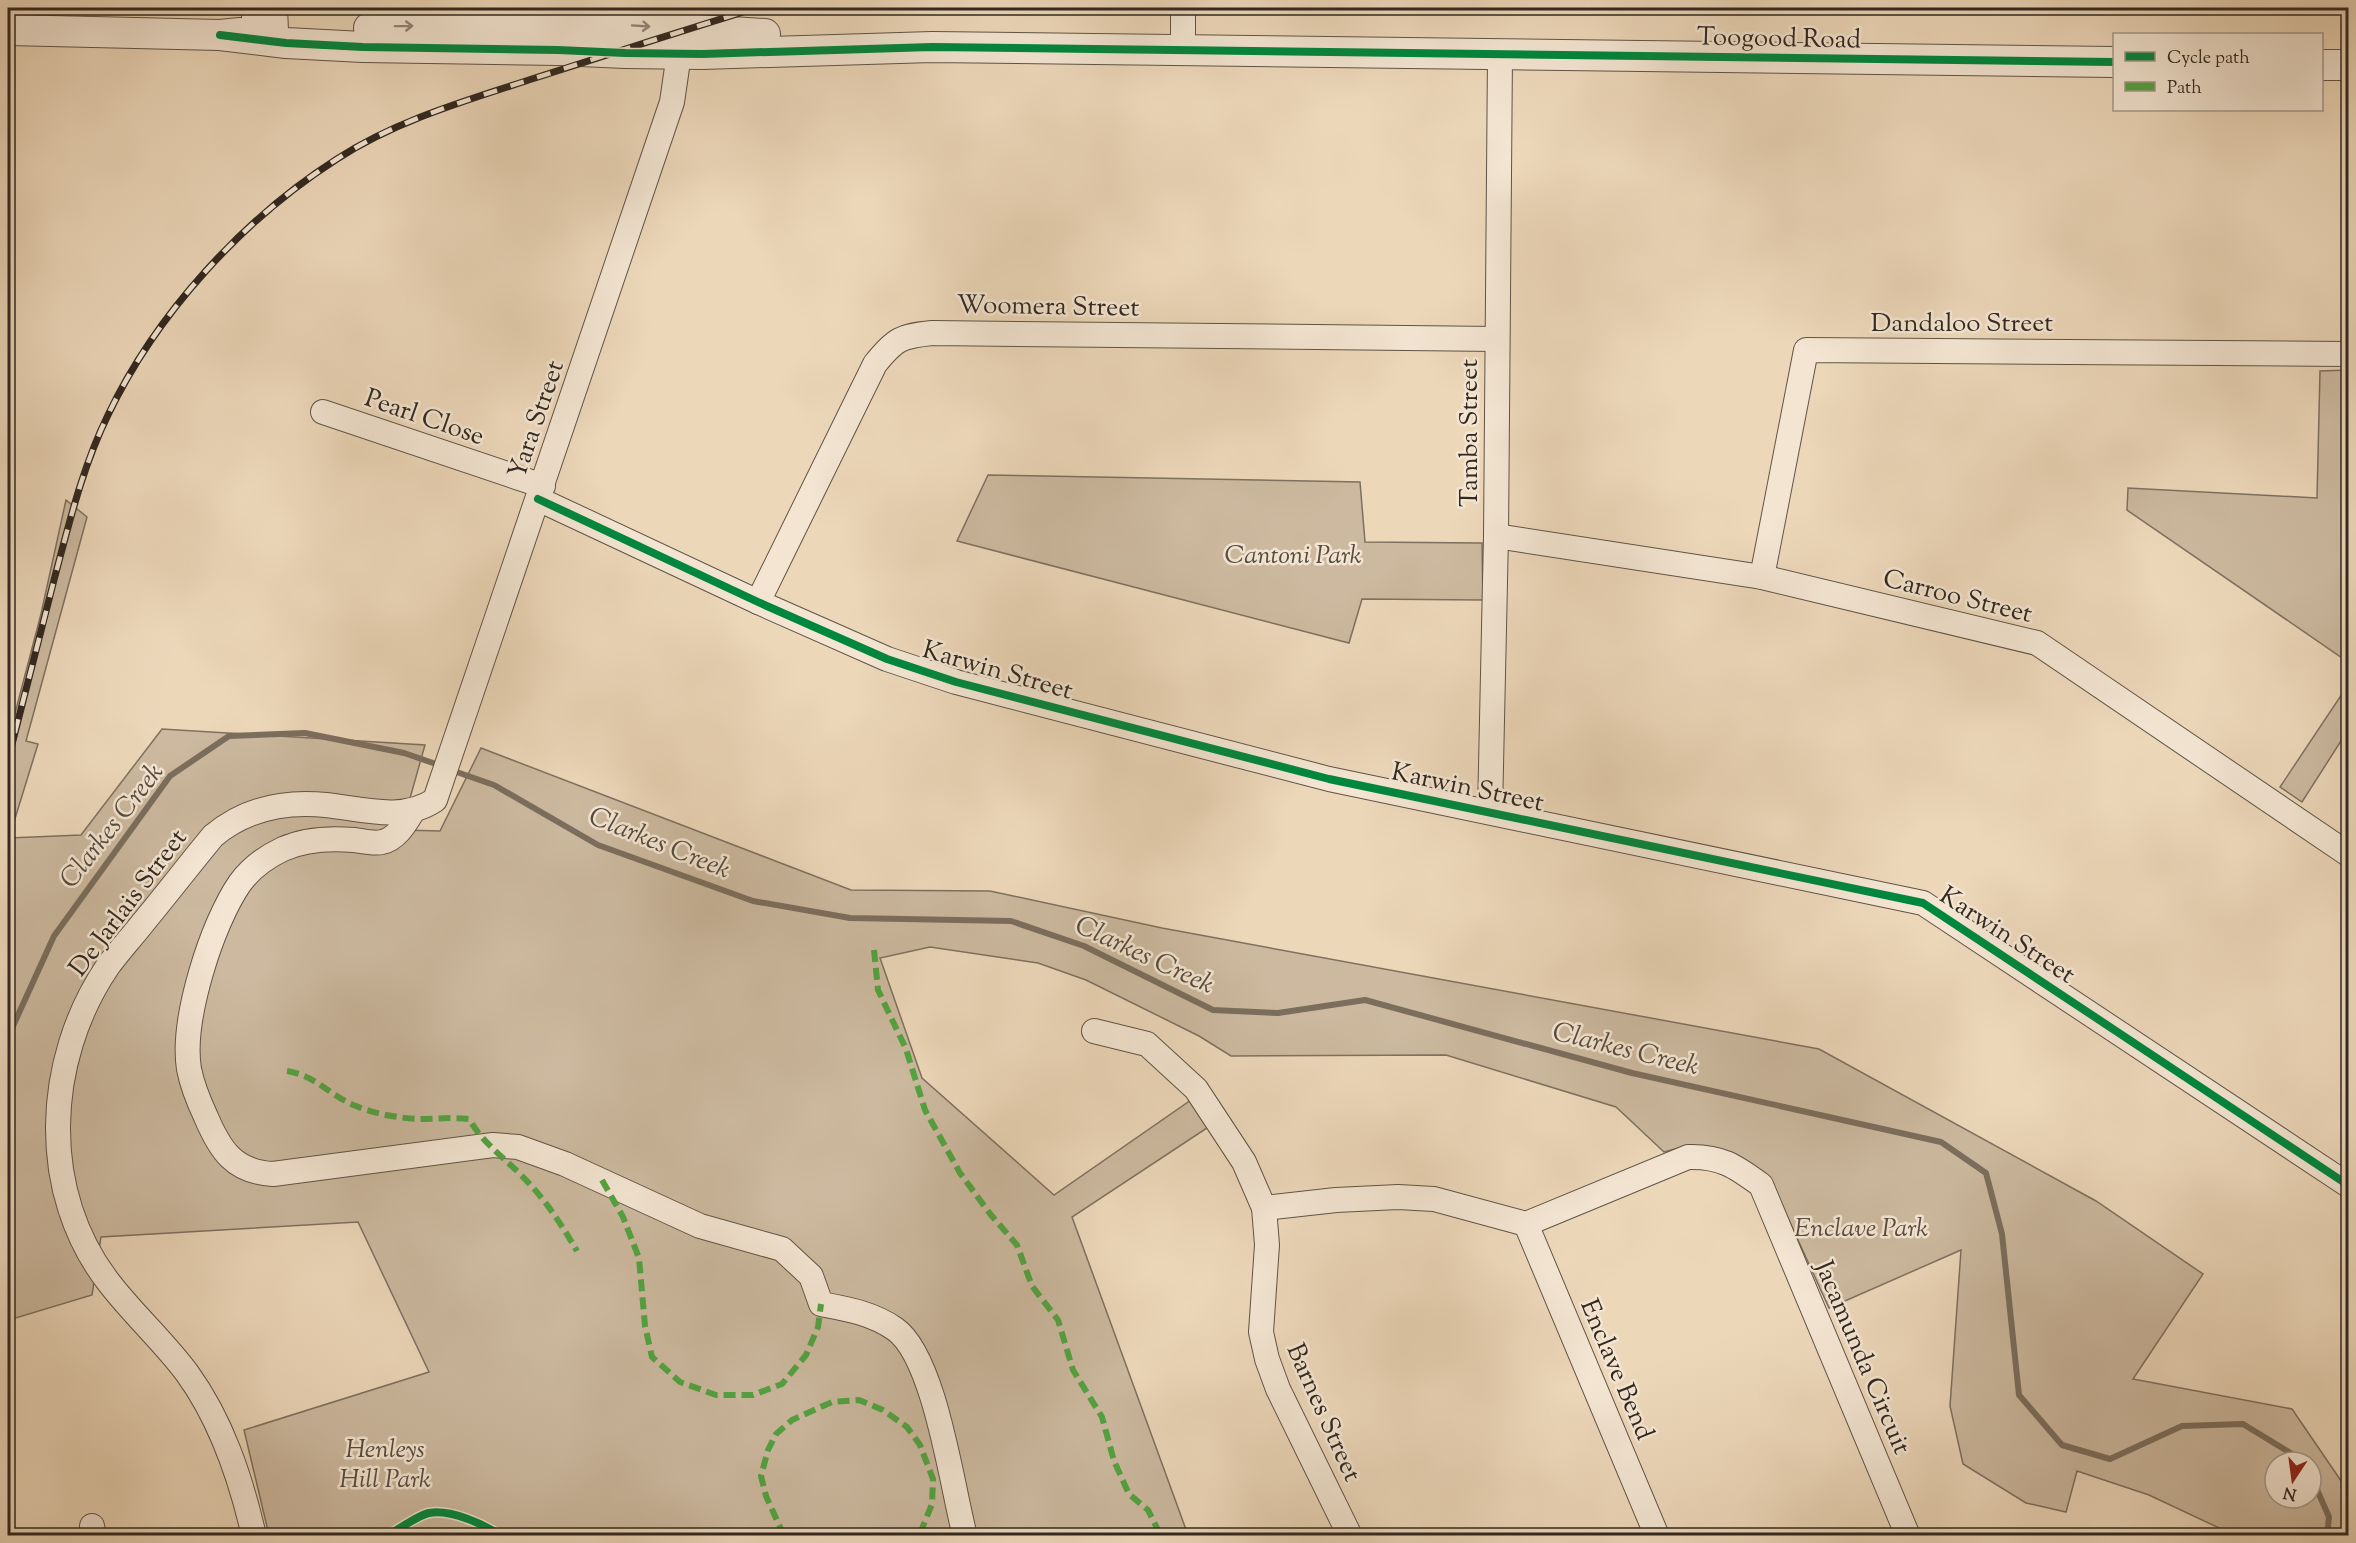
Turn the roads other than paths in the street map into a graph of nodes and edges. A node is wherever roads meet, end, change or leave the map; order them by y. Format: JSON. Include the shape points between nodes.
{"nodes":[{"id":1,"x":1184,"y":8,"type":"edge"},
{"id":2,"x":265,"y":24,"type":"edge"},
{"id":3,"x":8,"y":30,"type":"edge"},
{"id":4,"x":679,"y":41,"type":"junction"},
{"id":5,"x":1183,"y":50,"type":"junction"},
{"id":6,"x":1500,"y":54,"type":"junction"},
{"id":7,"x":2113,"y":62,"type":"edge"},
{"id":8,"x":2323,"y":65,"type":"edge"},
{"id":9,"x":2349,"y":65,"type":"edge"},
{"id":10,"x":1497,"y":339,"type":"junction"},
{"id":11,"x":2349,"y":354,"type":"edge"},
{"id":12,"x":323,"y":412,"type":"dead end"},
{"id":13,"x":540,"y":492,"type":"junction"},
{"id":14,"x":1496,"y":536,"type":"junction"},
{"id":15,"x":1762,"y":577,"type":"junction"},
{"id":16,"x":758,"y":602,"type":"junction"},
{"id":17,"x":437,"y":795,"type":"joint"},
{"id":18,"x":413,"y":811,"type":"junction"},
{"id":19,"x":1490,"y":812,"type":"junction"},
{"id":20,"x":2349,"y":854,"type":"edge"},
{"id":21,"x":1094,"y":1031,"type":"dead end"},
{"id":22,"x":2349,"y":1185,"type":"edge"},
{"id":23,"x":1264,"y":1208,"type":"junction"},
{"id":24,"x":1526,"y":1224,"type":"junction"},
{"id":25,"x":254,"y":1536,"type":"edge"},
{"id":26,"x":965,"y":1536,"type":"edge"},
{"id":27,"x":1350,"y":1536,"type":"edge"},
{"id":28,"x":1658,"y":1536,"type":"edge"},
{"id":29,"x":1908,"y":1536,"type":"edge"}],
"edges":[{"from":1,"to":5,"type":"street"},
{"from":2,"to":3,"type":"street","name":"Toogood Road","via":[[220,35]]},
{"from":2,"to":4,"type":"street","name":"Toogood Road","via":[[615,25]]},
{"from":4,"to":5,"type":"street","name":"Toogood Road"},
{"from":4,"to":13,"type":"street","name":"Yara Street","via":[[672,102]]},
{"from":5,"to":6,"type":"street","name":"Toogood Road"},
{"from":6,"to":7,"type":"street","name":"Toogood Road"},
{"from":6,"to":10,"type":"street","name":"Tamba Street"},
{"from":8,"to":9,"type":"street"},
{"from":10,"to":14,"type":"street","name":"Tamba Street"},
{"from":10,"to":16,"type":"street","name":"Woomera Street","via":[[908,335],[890,345],[875,364]]},
{"from":11,"to":15,"type":"street","name":"Dandaloo Street","via":[[1806,350]]},
{"from":12,"to":13,"type":"street","name":"Pearl Close"},
{"from":13,"to":16,"type":"street","name":"Karwin Street"},
{"from":13,"to":17,"type":"street","name":"Yara Street"},
{"from":14,"to":15,"type":"street","name":"Carroo Street"},
{"from":14,"to":19,"type":"street","name":"Tamba Street"},
{"from":15,"to":20,"type":"street","name":"Carroo Street","via":[[2037,643]]},
{"from":16,"to":19,"type":"street","name":"Karwin Street","via":[[887,659],[956,682],[1329,779]]},
{"from":17,"to":18,"type":"street","name":"De Jarlais Street","via":[[425,807]]},
{"from":18,"to":25,"type":"street","name":"De Jarlais Street","via":[[396,813],[298,804],[248,814],[224,827],[108,966],[78,1023],[58,1096],[58,1156],[76,1225],[108,1282],[187,1372],[205,1401],[235,1467]]},
{"from":18,"to":26,"type":"street","via":[[401,830],[382,842],[306,840],[282,850],[251,870],[232,896],[200,970],[189,1037],[189,1068],[196,1095],[218,1145],[245,1170],[273,1174],[493,1145],[518,1148],[574,1168],[700,1226],[782,1248],[811,1276],[821,1304],[871,1316],[896,1329],[905,1339],[926,1375]]},
{"from":19,"to":22,"type":"street","name":"Karwin Street","via":[[1923,903]]},
{"from":21,"to":23,"type":"street","name":"Barnes Street","via":[[1147,1044],[1196,1089],[1244,1162]]},
{"from":23,"to":24,"type":"street","via":[[1336,1200],[1434,1199]]},
{"from":23,"to":27,"type":"street","name":"Barnes Street","via":[[1267,1245],[1261,1332],[1267,1359]]},
{"from":24,"to":28,"type":"street","name":"Enclave Bend"},
{"from":24,"to":29,"type":"street","name":"Jacamunda Circuit","via":[[1688,1156],[1708,1156],[1736,1167],[1761,1185]]}]}
